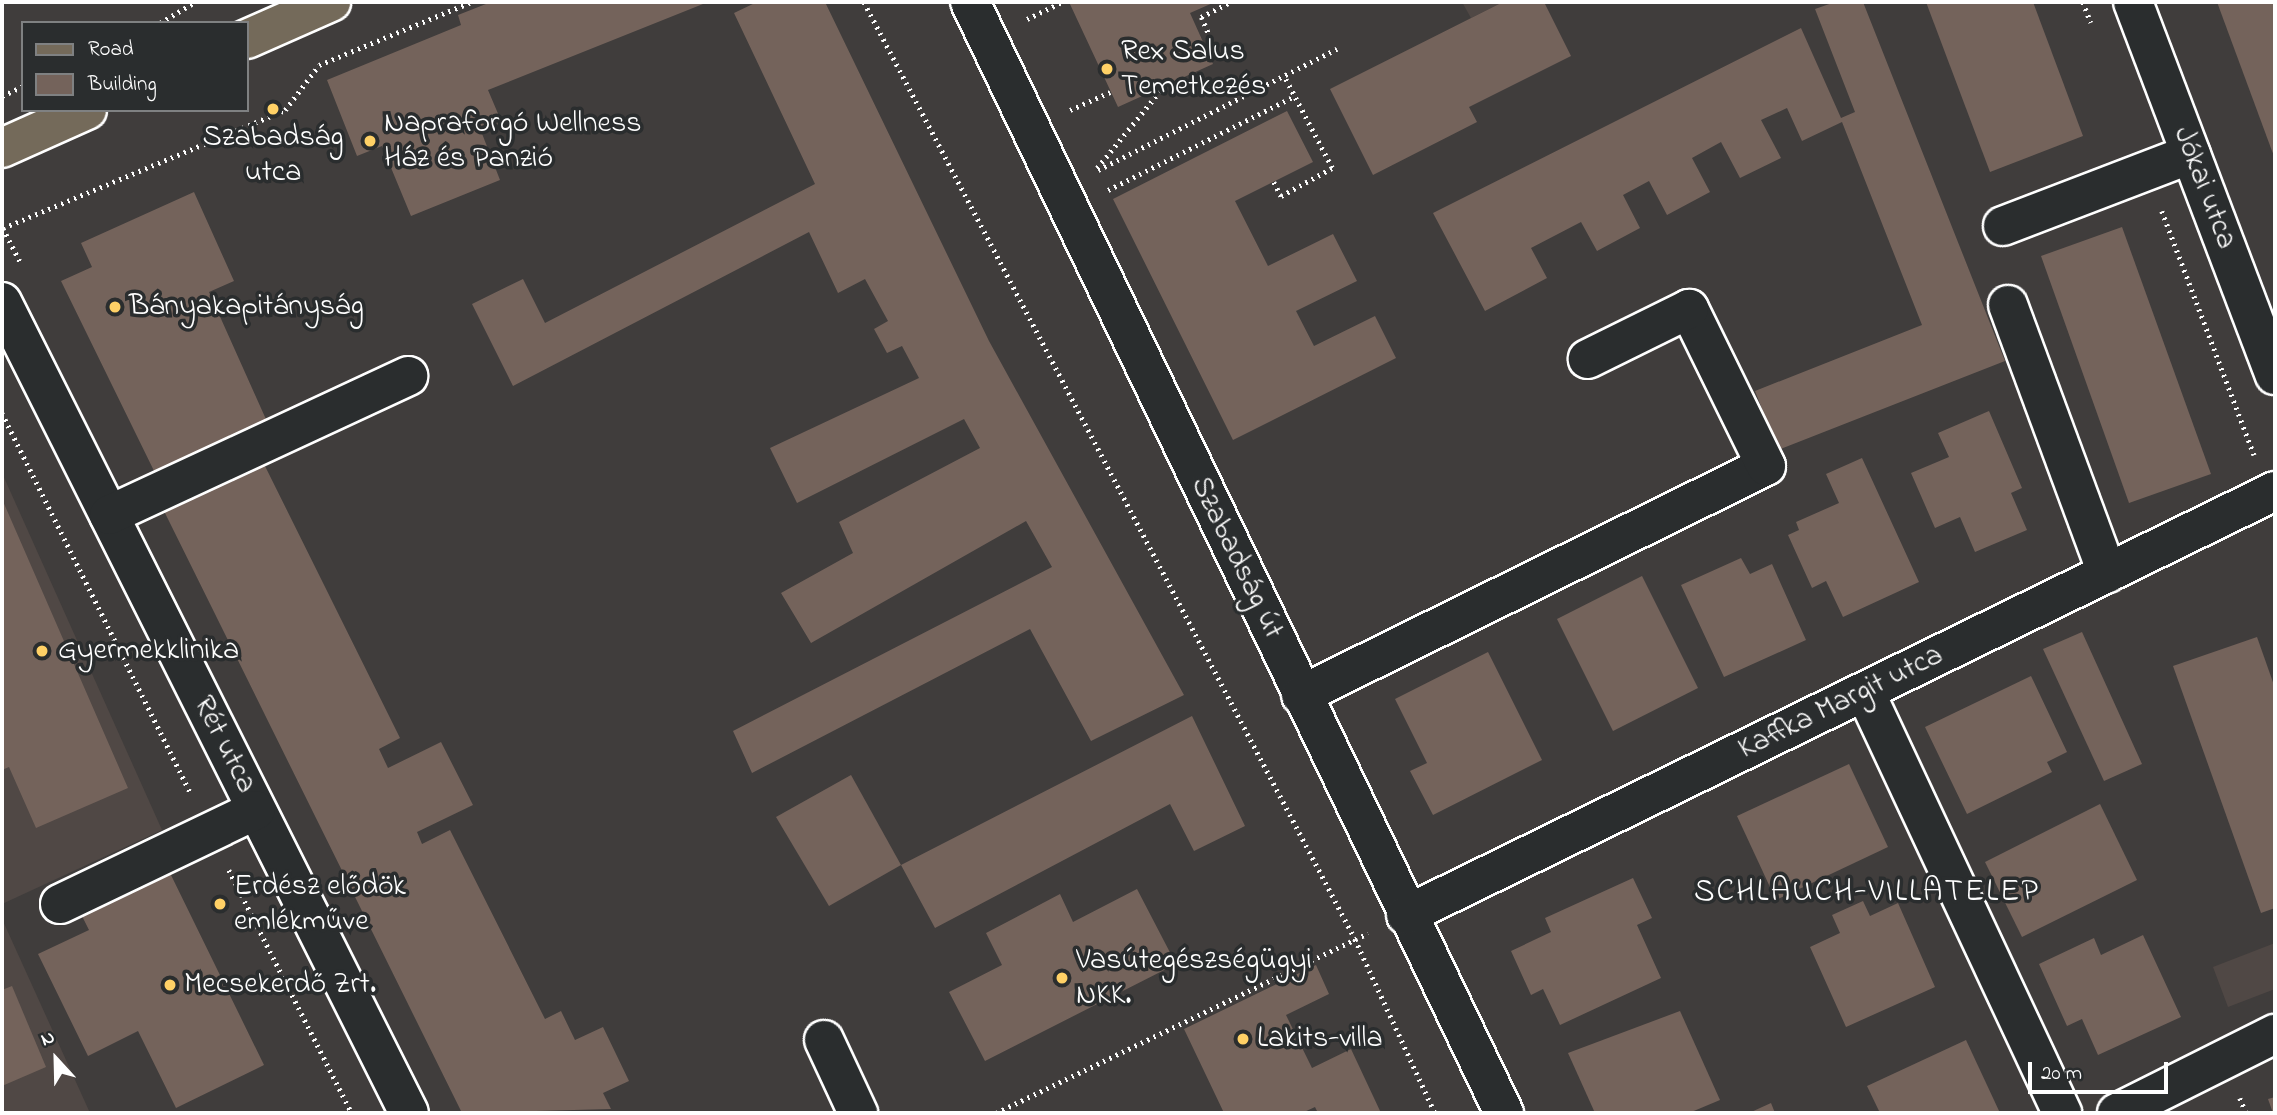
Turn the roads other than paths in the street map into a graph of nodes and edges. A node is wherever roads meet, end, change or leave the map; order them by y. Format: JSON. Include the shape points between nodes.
{"nodes":[{"id":1,"x":331,"y":2,"type":"edge"},
{"id":2,"x":970,"y":2,"type":"edge"},
{"id":3,"x":2133,"y":2,"type":"edge"},
{"id":4,"x":248,"y":39,"type":"edge"},
{"id":5,"x":83,"y":112,"type":"edge"},
{"id":6,"x":2,"y":148,"type":"edge"},
{"id":7,"x":2191,"y":154,"type":"junction"},
{"id":8,"x":2003,"y":226,"type":"dead end"},
{"id":9,"x":2,"y":302,"type":"edge"},
{"id":10,"x":2008,"y":305,"type":"dead end"},
{"id":11,"x":1588,"y":359,"type":"dead end"},
{"id":12,"x":2273,"y":363,"type":"edge"},
{"id":13,"x":408,"y":376,"type":"dead end"},
{"id":14,"x":2266,"y":478,"type":"edge"},
{"id":15,"x":109,"y":515,"type":"junction"},
{"id":16,"x":2107,"y":573,"type":"junction"},
{"id":17,"x":1865,"y":692,"type":"junction"},
{"id":18,"x":1301,"y":695,"type":"junction"},
{"id":19,"x":257,"y":810,"type":"junction"},
{"id":20,"x":60,"y":904,"type":"dead end"},
{"id":21,"x":1406,"y":915,"type":"junction"},
{"id":22,"x":2275,"y":1034,"type":"edge"},
{"id":23,"x":824,"y":1040,"type":"dead end"},
{"id":24,"x":408,"y":1113,"type":"edge"},
{"id":25,"x":858,"y":1113,"type":"edge"},
{"id":26,"x":1504,"y":1113,"type":"edge"},
{"id":27,"x":2062,"y":1113,"type":"edge"},
{"id":28,"x":2117,"y":1113,"type":"edge"}],
"edges":[{"from":1,"to":4,"type":"main road"},
{"from":2,"to":18,"type":"street","name":"Szabadság út"},
{"from":3,"to":7,"type":"street","name":"Jókai utca"},
{"from":5,"to":6,"type":"main road"},
{"from":7,"to":8,"type":"street"},
{"from":7,"to":12,"type":"street","name":"Jókai utca"},
{"from":9,"to":15,"type":"street","name":"Rét utca"},
{"from":10,"to":16,"type":"street"},
{"from":11,"to":18,"type":"street","via":[[1689,309],[1766,466]]},
{"from":13,"to":15,"type":"street"},
{"from":14,"to":16,"type":"street","name":"Kaffka Margit utca"},
{"from":15,"to":19,"type":"street","name":"Rét utca"},
{"from":16,"to":17,"type":"street","name":"Kaffka Margit utca"},
{"from":17,"to":21,"type":"street","name":"Kaffka Margit utca"},
{"from":17,"to":27,"type":"street"},
{"from":18,"to":21,"type":"street","name":"Szabadság út"},
{"from":19,"to":20,"type":"street"},
{"from":19,"to":24,"type":"street","name":"Rét utca"},
{"from":21,"to":26,"type":"street","name":"Szabadság út"},
{"from":22,"to":28,"type":"street"},
{"from":23,"to":25,"type":"street"}]}
